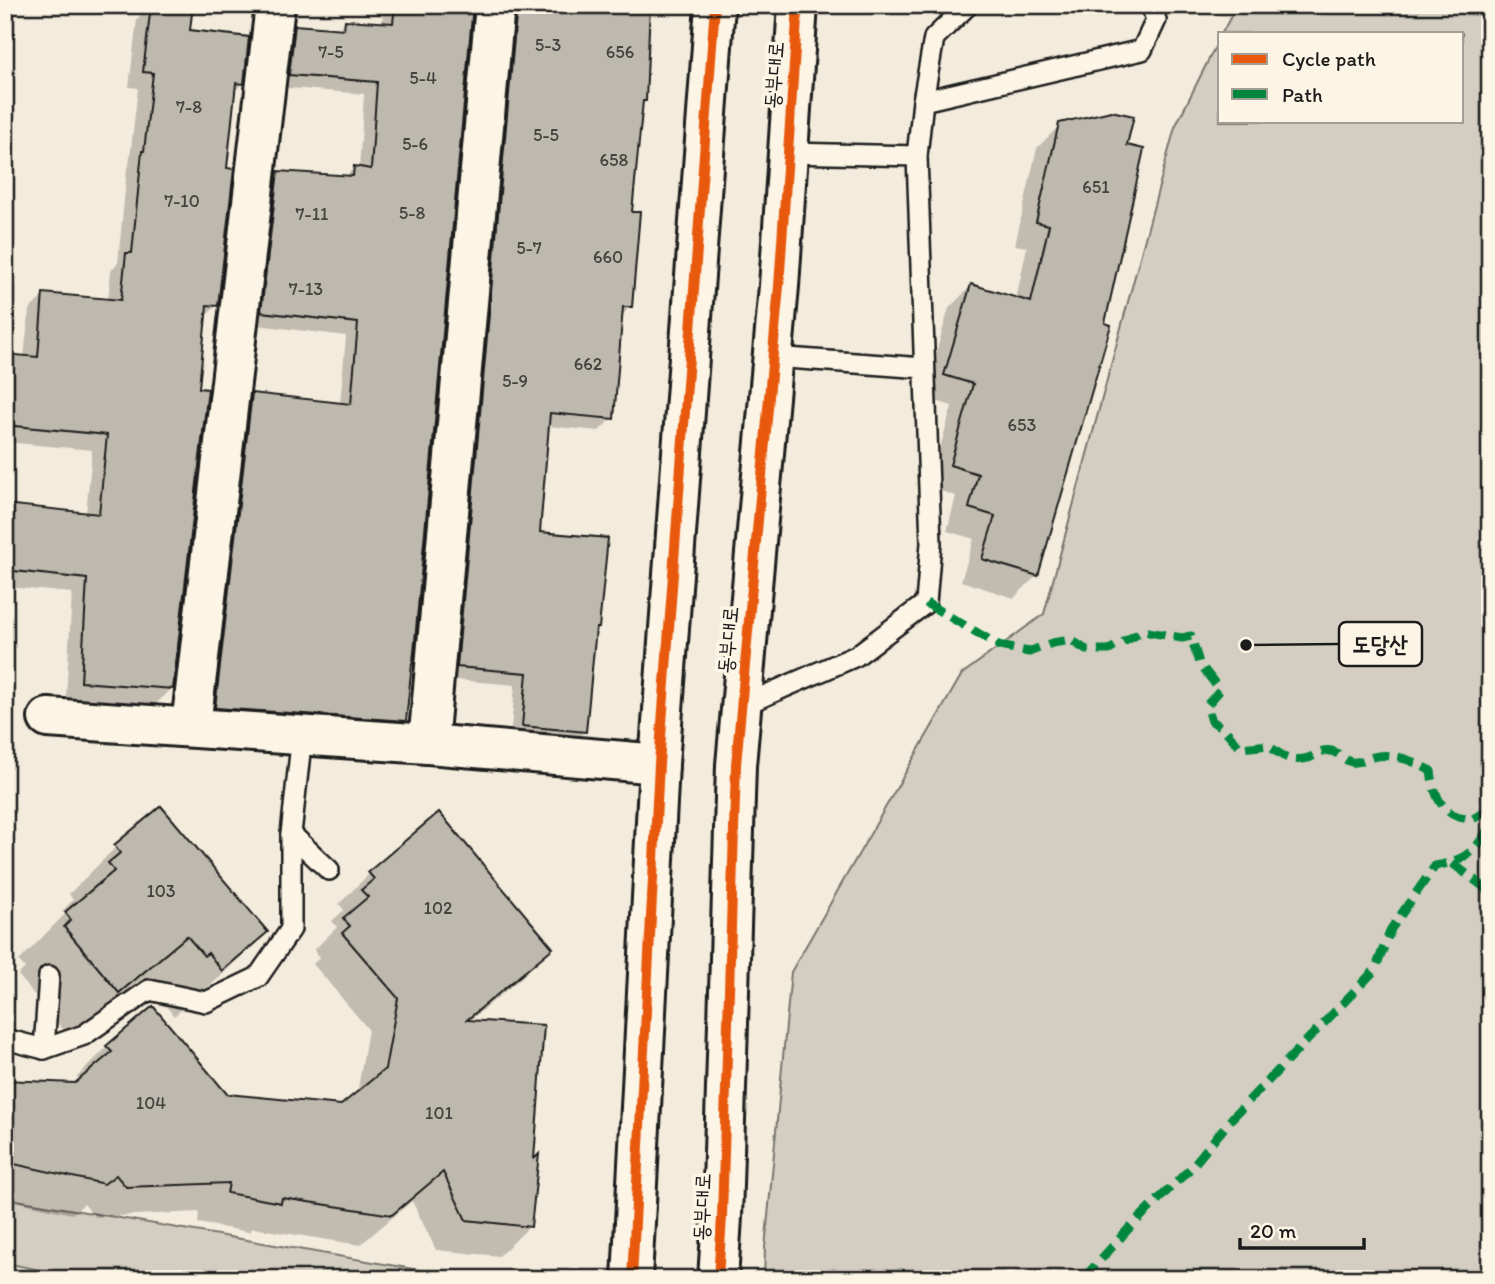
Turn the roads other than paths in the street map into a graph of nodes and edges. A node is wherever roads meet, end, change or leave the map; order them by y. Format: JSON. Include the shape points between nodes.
{"nodes":[{"id":1,"x":275,"y":5,"type":"edge"},
{"id":2,"x":495,"y":5,"type":"edge"},
{"id":3,"x":716,"y":5,"type":"edge"},
{"id":4,"x":798,"y":5,"type":"edge"},
{"id":5,"x":968,"y":5,"type":"edge"},
{"id":6,"x":1151,"y":5,"type":"edge"},
{"id":7,"x":923,"y":101,"type":"junction"},
{"id":8,"x":788,"y":153,"type":"junction"},
{"id":9,"x":917,"y":156,"type":"junction"},
{"id":10,"x":773,"y":357,"type":"junction"},
{"id":11,"x":924,"y":368,"type":"junction"},
{"id":12,"x":741,"y":706,"type":"junction"},
{"id":13,"x":48,"y":718,"type":"dead end"},
{"id":14,"x":191,"y":726,"type":"junction"},
{"id":15,"x":302,"y":735,"type":"junction"},
{"id":16,"x":428,"y":744,"type":"junction"},
{"id":17,"x":659,"y":764,"type":"junction"},
{"id":18,"x":291,"y":834,"type":"junction"},
{"id":19,"x":329,"y":870,"type":"dead end"},
{"id":20,"x":49,"y":975,"type":"dead end"},
{"id":21,"x":5,"y":1039,"type":"edge"},
{"id":22,"x":44,"y":1049,"type":"junction"},
{"id":23,"x":632,"y":1279,"type":"edge"},
{"id":24,"x":718,"y":1279,"type":"edge"}],
"edges":[{"from":1,"to":14,"type":"main road"},
{"from":2,"to":16,"type":"main road"},
{"from":3,"to":17,"type":"main road"},
{"from":4,"to":8,"type":"main road","name":"동부대로"},
{"from":5,"to":7,"type":"lane","via":[[934,38]]},
{"from":6,"to":7,"type":"lane","via":[[1156,20],[1142,50]]},
{"from":7,"to":9,"type":"lane"},
{"from":8,"to":9,"type":"lane"},
{"from":8,"to":10,"type":"main road","name":"동부대로"},
{"from":9,"to":11,"type":"lane"},
{"from":10,"to":11,"type":"lane"},
{"from":10,"to":12,"type":"main road","name":"동부대로"},
{"from":11,"to":12,"type":"lane","via":[[931,543],[926,603],[856,656]]},
{"from":12,"to":24,"type":"main road","name":"동부대로"},
{"from":13,"to":14,"type":"main road"},
{"from":14,"to":15,"type":"main road"},
{"from":15,"to":16,"type":"main road"},
{"from":15,"to":18,"type":"lane"},
{"from":16,"to":17,"type":"main road"},
{"from":17,"to":23,"type":"main road"},
{"from":18,"to":19,"type":"lane"},
{"from":18,"to":22,"type":"lane","via":[[291,929],[258,977],[206,1002],[149,990],[85,1035]]},
{"from":20,"to":22,"type":"lane"},
{"from":21,"to":22,"type":"lane"}]}
